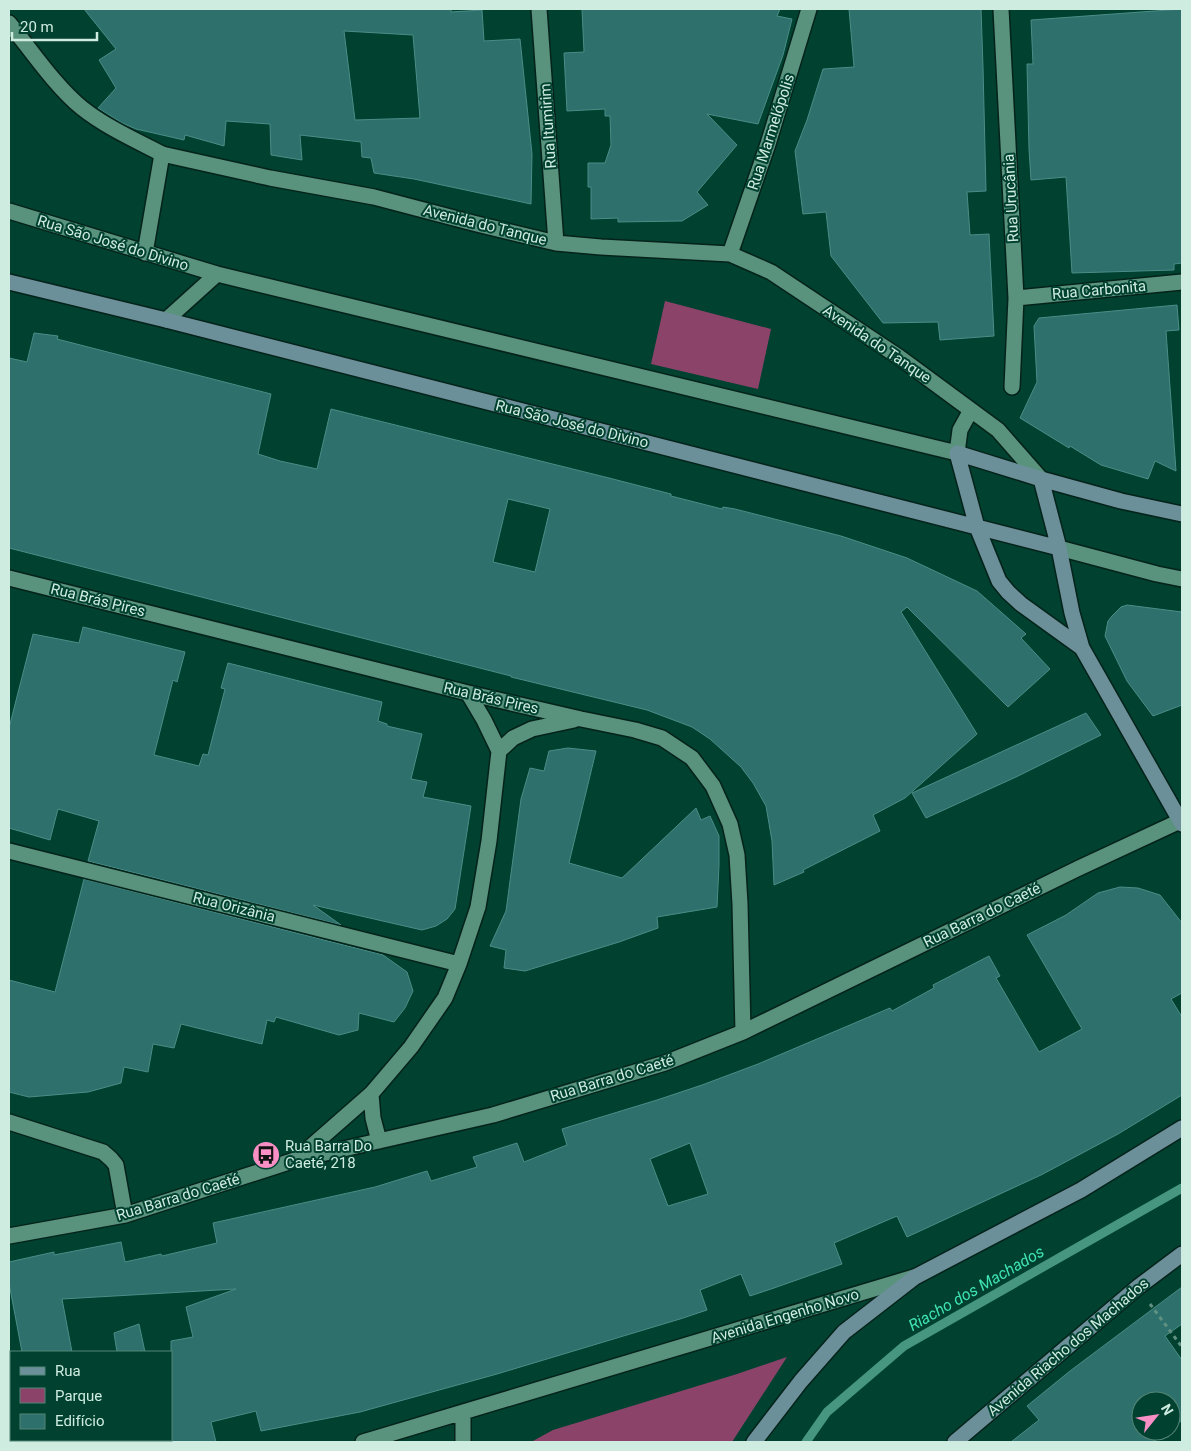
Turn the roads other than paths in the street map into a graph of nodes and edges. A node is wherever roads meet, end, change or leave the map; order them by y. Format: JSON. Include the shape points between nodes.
{"nodes":[{"id":1,"x":539,"y":9,"type":"edge"},
{"id":2,"x":809,"y":9,"type":"edge"},
{"id":3,"x":1001,"y":9,"type":"edge"},
{"id":4,"x":9,"y":23,"type":"edge"},
{"id":5,"x":162,"y":154,"type":"junction"},
{"id":6,"x":9,"y":212,"type":"edge"},
{"id":7,"x":556,"y":243,"type":"junction"},
{"id":8,"x":146,"y":253,"type":"junction"},
{"id":9,"x":730,"y":254,"type":"junction"},
{"id":10,"x":217,"y":274,"type":"junction"},
{"id":11,"x":9,"y":282,"type":"edge"},
{"id":12,"x":1182,"y":282,"type":"edge"},
{"id":13,"x":1016,"y":298,"type":"junction"},
{"id":14,"x":166,"y":320,"type":"junction"},
{"id":15,"x":1012,"y":387,"type":"dead end"},
{"id":16,"x":971,"y":410,"type":"junction"},
{"id":17,"x":956,"y":452,"type":"junction"},
{"id":18,"x":1041,"y":479,"type":"junction"},
{"id":19,"x":1182,"y":514,"type":"edge"},
{"id":20,"x":977,"y":527,"type":"junction"},
{"id":21,"x":1059,"y":548,"type":"junction"},
{"id":22,"x":9,"y":578,"type":"edge"},
{"id":23,"x":1182,"y":579,"type":"edge"},
{"id":24,"x":1082,"y":648,"type":"junction"},
{"id":25,"x":468,"y":694,"type":"junction"},
{"id":26,"x":581,"y":719,"type":"junction"},
{"id":27,"x":499,"y":751,"type":"junction"},
{"id":28,"x":1181,"y":823,"type":"edge"},
{"id":29,"x":9,"y":851,"type":"edge"},
{"id":30,"x":459,"y":964,"type":"junction"},
{"id":31,"x":742,"y":1032,"type":"junction"},
{"id":32,"x":371,"y":1094,"type":"junction"},
{"id":33,"x":9,"y":1122,"type":"edge"},
{"id":34,"x":1182,"y":1128,"type":"edge"},
{"id":35,"x":379,"y":1141,"type":"junction"},
{"id":36,"x":295,"y":1160,"type":"junction"},
{"id":37,"x":125,"y":1215,"type":"junction"},
{"id":38,"x":9,"y":1236,"type":"edge"},
{"id":39,"x":1182,"y":1254,"type":"edge"},
{"id":40,"x":915,"y":1277,"type":"junction"},
{"id":41,"x":464,"y":1413,"type":"junction"},
{"id":42,"x":363,"y":1442,"type":"edge"},
{"id":43,"x":463,"y":1442,"type":"edge"},
{"id":44,"x":754,"y":1442,"type":"edge"},
{"id":45,"x":955,"y":1442,"type":"edge"}],
"edges":[{"from":1,"to":7,"type":"street","name":"Rua Itumirim"},
{"from":2,"to":9,"type":"street","name":"Rua Marmelópolis"},
{"from":3,"to":13,"type":"street","name":"Rua Urucânia"},
{"from":4,"to":5,"type":"street","name":"Avenida do Tanque","via":[[81,107]]},
{"from":5,"to":7,"type":"street","name":"Avenida do Tanque","via":[[374,197]]},
{"from":5,"to":8,"type":"street"},
{"from":6,"to":8,"type":"street","name":"Rua São José do Divino"},
{"from":7,"to":9,"type":"street","name":"Avenida do Tanque"},
{"from":8,"to":10,"type":"street","name":"Rua São José do Divino"},
{"from":9,"to":16,"type":"street","name":"Avenida do Tanque","via":[[770,272],[899,357]]},
{"from":10,"to":14,"type":"street","name":"Rua São José do Divino"},
{"from":10,"to":17,"type":"street","name":"Rua São José do Divino"},
{"from":11,"to":14,"type":"main road","name":"Rua São José do Divino"},
{"from":12,"to":13,"type":"street","name":"Rua Carbonita"},
{"from":13,"to":15,"type":"street","name":"Rua Urucânia"},
{"from":14,"to":20,"type":"main road","name":"Rua São José do Divino"},
{"from":16,"to":17,"type":"street","via":[[960,430]]},
{"from":16,"to":18,"type":"street","name":"Avenida do Tanque","via":[[998,430]]},
{"from":17,"to":18,"type":"main road","name":"Rua São José do Divino"},
{"from":17,"to":20,"type":"main road"},
{"from":18,"to":19,"type":"main road"},
{"from":18,"to":21,"type":"main road"},
{"from":20,"to":21,"type":"main road","name":"Rua São José do Divino"},
{"from":20,"to":24,"type":"main road","via":[[999,581],[1008,592]]},
{"from":21,"to":23,"type":"street"},
{"from":21,"to":24,"type":"main road"},
{"from":22,"to":25,"type":"street","name":"Rua Brás Pires"},
{"from":24,"to":28,"type":"main road"},
{"from":25,"to":26,"type":"street","name":"Rua Brás Pires"},
{"from":25,"to":27,"type":"street"},
{"from":26,"to":27,"type":"street","via":[[532,729],[513,738]]},
{"from":26,"to":31,"type":"street","name":"Rua Brás Pires","via":[[662,738],[692,758],[713,786],[730,824],[737,855]]},
{"from":27,"to":30,"type":"street","via":[[490,841],[478,907]]},
{"from":28,"to":31,"type":"street","name":"Rua Barra do Caeté","via":[[1078,868]]},
{"from":29,"to":30,"type":"street","name":"Rua Orizânia"},
{"from":30,"to":32,"type":"street","via":[[445,998],[411,1047]]},
{"from":31,"to":35,"type":"street","name":"Rua Barra do Caeté","via":[[665,1063],[503,1112]]},
{"from":32,"to":35,"type":"street"},
{"from":32,"to":36,"type":"street"},
{"from":33,"to":37,"type":"street","via":[[103,1152],[111,1158],[116,1165]]},
{"from":34,"to":40,"type":"main road","name":"Avenida Engenho Novo","via":[[1081,1190]]},
{"from":35,"to":36,"type":"street","name":"Rua Barra do Caeté"},
{"from":36,"to":37,"type":"street","name":"Rua Barra do Caeté"},
{"from":37,"to":38,"type":"street","name":"Rua Barra do Caeté"},
{"from":39,"to":45,"type":"main road","name":"Avenida Riacho dos Machados","via":[[1138,1287]]},
{"from":40,"to":41,"type":"street","name":"Avenida Engenho Novo"},
{"from":40,"to":44,"type":"main road","via":[[844,1332],[800,1381]]},
{"from":41,"to":42,"type":"street","name":"Avenida Engenho Novo"},
{"from":41,"to":43,"type":"street"}]}
